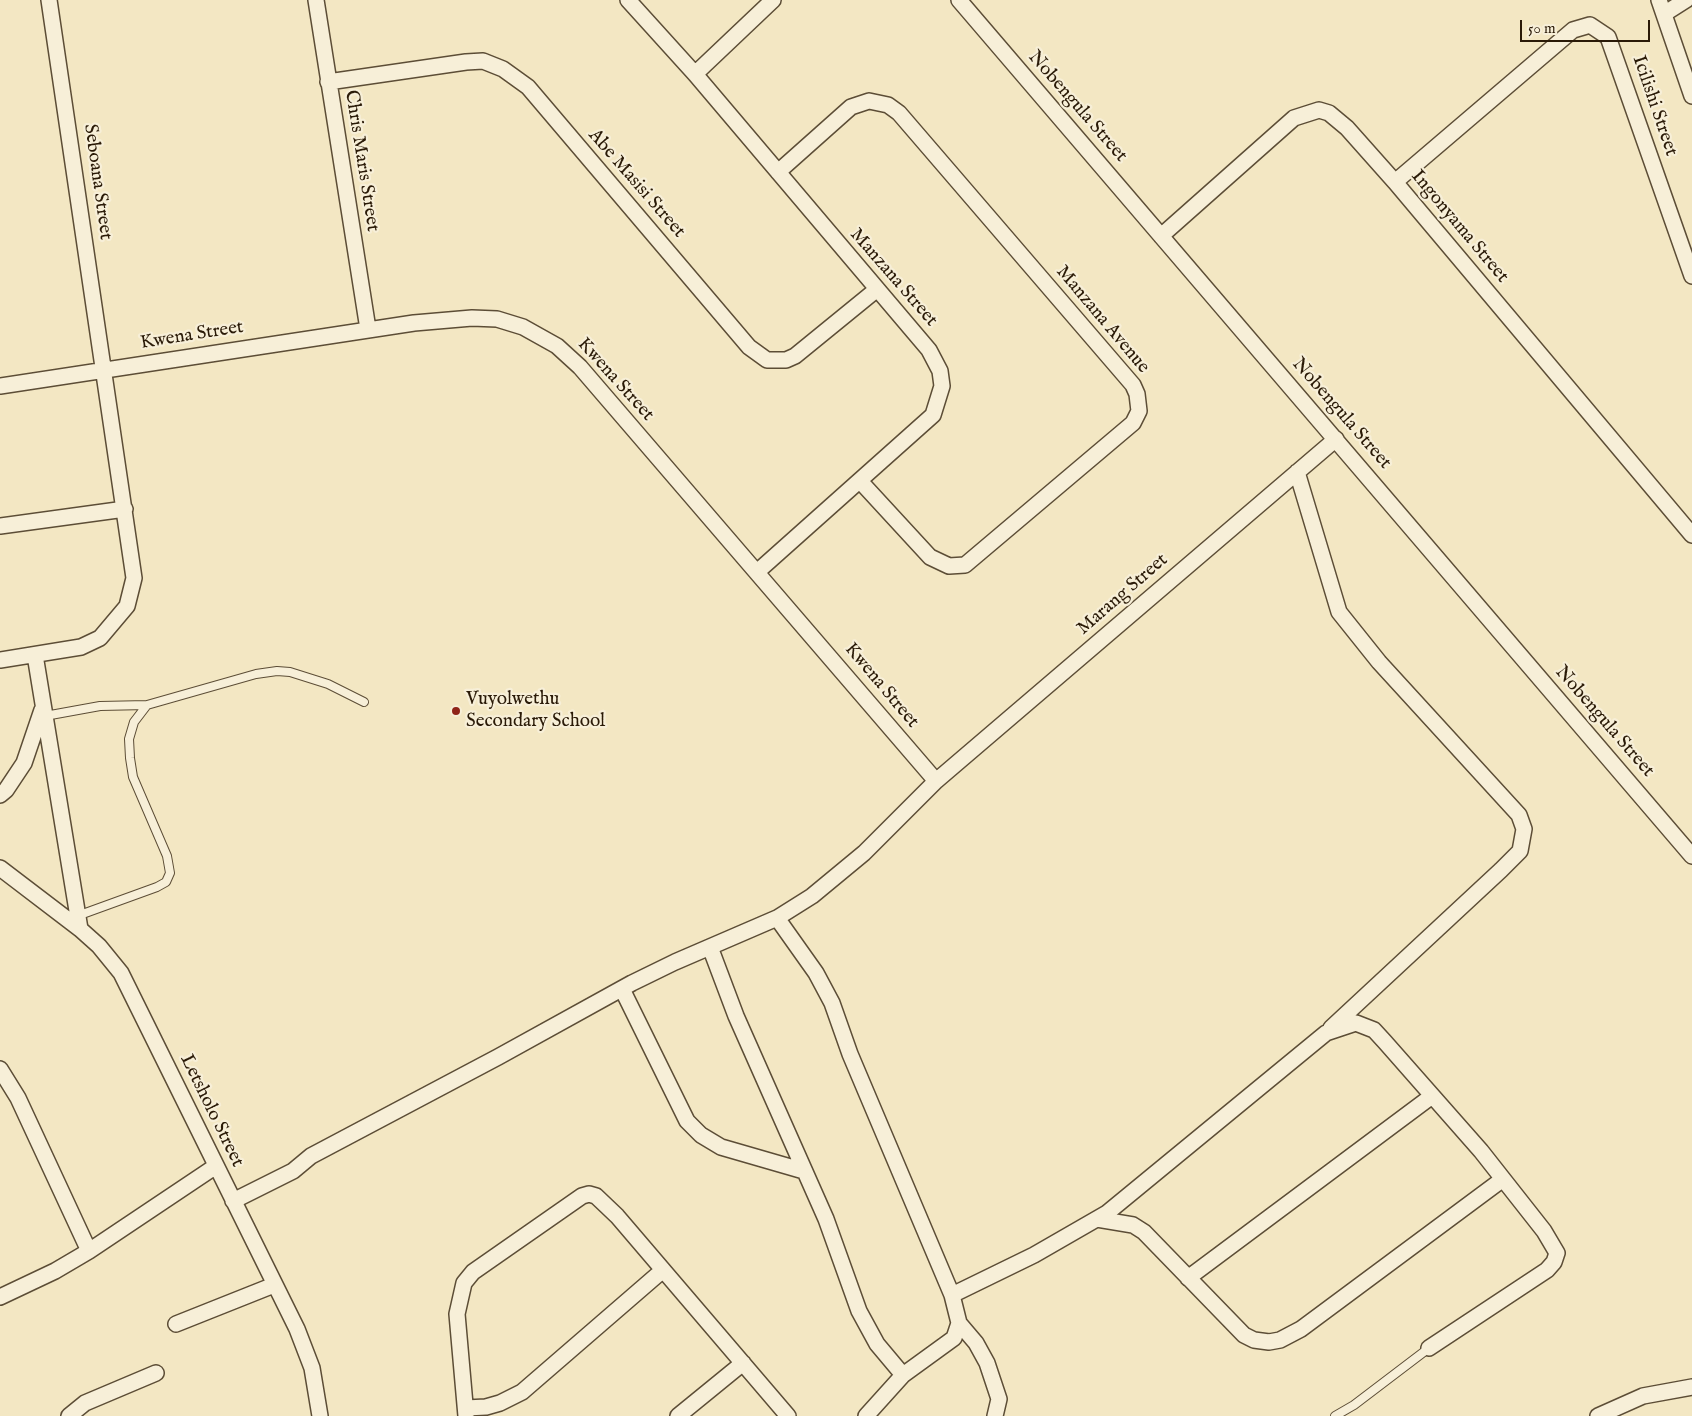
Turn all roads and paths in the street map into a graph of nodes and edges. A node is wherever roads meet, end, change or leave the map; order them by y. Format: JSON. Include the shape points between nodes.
{"nodes":[{"id":1,"x":50,"y":0,"type":"edge"},
{"id":2,"x":316,"y":0,"type":"edge"},
{"id":3,"x":628,"y":0,"type":"edge"},
{"id":4,"x":773,"y":0,"type":"edge"},
{"id":5,"x":959,"y":0,"type":"edge"},
{"id":6,"x":1686,"y":0,"type":"edge"},
{"id":7,"x":1661,"y":7,"type":"edge"},
{"id":8,"x":695,"y":74,"type":"junction"},
{"id":9,"x":328,"y":82,"type":"junction"},
{"id":10,"x":1692,"y":96,"type":"edge"},
{"id":11,"x":778,"y":172,"type":"junction"},
{"id":12,"x":1395,"y":182,"type":"junction"},
{"id":13,"x":1161,"y":236,"type":"junction"},
{"id":14,"x":1692,"y":276,"type":"edge"},
{"id":15,"x":876,"y":290,"type":"junction"},
{"id":16,"x":368,"y":329,"type":"junction"},
{"id":17,"x":104,"y":370,"type":"junction"},
{"id":18,"x":0,"y":386,"type":"edge"},
{"id":19,"x":1336,"y":439,"type":"junction"},
{"id":20,"x":1297,"y":472,"type":"junction"},
{"id":21,"x":860,"y":482,"type":"junction"},
{"id":22,"x":125,"y":509,"type":"junction"},
{"id":23,"x":0,"y":526,"type":"edge"},
{"id":24,"x":1692,"y":535,"type":"edge"},
{"id":25,"x":757,"y":572,"type":"junction"},
{"id":26,"x":35,"y":655,"type":"junction"},
{"id":27,"x":0,"y":660,"type":"edge"},
{"id":28,"x":364,"y":702,"type":"dead end"},
{"id":29,"x":147,"y":705,"type":"junction"},
{"id":30,"x":44,"y":711,"type":"junction"},
{"id":31,"x":936,"y":781,"type":"junction"},
{"id":32,"x":0,"y":795,"type":"edge"},
{"id":33,"x":1689,"y":846,"type":"edge"},
{"id":34,"x":0,"y":868,"type":"edge"},
{"id":35,"x":777,"y":918,"type":"junction"},
{"id":36,"x":78,"y":922,"type":"junction"},
{"id":37,"x":710,"y":947,"type":"junction"},
{"id":38,"x":622,"y":989,"type":"junction"},
{"id":39,"x":1326,"y":1033,"type":"junction"},
{"id":40,"x":0,"y":1069,"type":"edge"},
{"id":41,"x":1432,"y":1096,"type":"junction"},
{"id":42,"x":216,"y":1166,"type":"junction"},
{"id":43,"x":804,"y":1171,"type":"junction"},
{"id":44,"x":1503,"y":1179,"type":"junction"},
{"id":45,"x":233,"y":1200,"type":"junction"},
{"id":46,"x":1097,"y":1219,"type":"junction"},
{"id":47,"x":89,"y":1251,"type":"junction"},
{"id":48,"x":663,"y":1270,"type":"junction"},
{"id":49,"x":1188,"y":1278,"type":"junction"},
{"id":50,"x":274,"y":1285,"type":"junction"},
{"id":51,"x":952,"y":1295,"type":"junction"},
{"id":52,"x":0,"y":1297,"type":"edge"},
{"id":53,"x":959,"y":1323,"type":"junction"},
{"id":54,"x":176,"y":1324,"type":"dead end"},
{"id":55,"x":1429,"y":1348,"type":"joint"},
{"id":56,"x":742,"y":1363,"type":"junction"},
{"id":57,"x":156,"y":1373,"type":"dead end"},
{"id":58,"x":903,"y":1375,"type":"junction"},
{"id":59,"x":1692,"y":1388,"type":"edge"},
{"id":60,"x":466,"y":1412,"type":"edge"},
{"id":61,"x":68,"y":1416,"type":"edge"},
{"id":62,"x":320,"y":1416,"type":"edge"},
{"id":63,"x":678,"y":1416,"type":"edge"},
{"id":64,"x":788,"y":1416,"type":"edge"},
{"id":65,"x":866,"y":1416,"type":"edge"},
{"id":66,"x":995,"y":1416,"type":"edge"},
{"id":67,"x":1335,"y":1416,"type":"edge"},
{"id":68,"x":1598,"y":1416,"type":"edge"}],
"edges":[{"from":1,"to":17,"type":"street","name":"Seboana Street"},
{"from":2,"to":9,"type":"street","name":"Chris Maris Street"},
{"from":3,"to":8,"type":"street","name":"Manzana Street"},
{"from":4,"to":8,"type":"street"},
{"from":5,"to":13,"type":"street","name":"Nobengula Street"},
{"from":6,"to":7,"type":"street"},
{"from":7,"to":10,"type":"street"},
{"from":8,"to":11,"type":"street","name":"Manzana Street"},
{"from":9,"to":15,"type":"street","name":"Abe Masisi Street","via":[[466,62],[483,61],[503,69],[528,87],[749,347],[767,360],[786,360],[795,356]]},
{"from":9,"to":16,"type":"street","name":"Chris Maris Street"},
{"from":11,"to":15,"type":"street","name":"Manzana Street"},
{"from":11,"to":21,"type":"street","name":"Manzana Avenue","via":[[851,108],[869,101],[888,105],[898,112],[1133,385],[1137,394],[1139,411],[1133,423],[965,565],[949,566],[930,557]]},
{"from":12,"to":13,"type":"street","name":"Ingonyama Street","via":[[1347,128],[1329,113],[1319,110],[1306,112],[1294,118]]},
{"from":12,"to":14,"type":"street","name":"Icilishi Street","via":[[1573,30],[1590,25],[1603,32],[1612,47]]},
{"from":12,"to":24,"type":"street","name":"Ingonyama Street"},
{"from":13,"to":19,"type":"street","name":"Nobengula Street"},
{"from":15,"to":21,"type":"street","name":"Manzana Street","via":[[929,350],[940,371],[942,386],[933,415]]},
{"from":16,"to":17,"type":"street","name":"Kwena Street"},
{"from":16,"to":25,"type":"street","name":"Kwena Street","via":[[472,318],[497,319],[523,326],[544,337],[580,367]]},
{"from":17,"to":18,"type":"street","name":"Kwena Street"},
{"from":17,"to":22,"type":"street","name":"Seboana Street"},
{"from":19,"to":20,"type":"street","name":"Marang Street"},
{"from":19,"to":33,"type":"street","name":"Nobengula Street"},
{"from":20,"to":31,"type":"street","name":"Marang Street"},
{"from":20,"to":39,"type":"street","via":[[1339,612],[1379,662],[1519,815],[1524,829],[1520,851],[1502,870]]},
{"from":21,"to":25,"type":"street","name":"Manzana Street"},
{"from":22,"to":23,"type":"street"},
{"from":22,"to":26,"type":"street","name":"Seboana Street","via":[[134,578],[127,606],[110,629],[91,643]]},
{"from":25,"to":31,"type":"street","name":"Kwena Street"},
{"from":26,"to":27,"type":"street","name":"Seboana Street"},
{"from":26,"to":30,"type":"street"},
{"from":28,"to":29,"type":"lane","via":[[328,684],[290,672],[277,672],[256,674]]},
{"from":29,"to":30,"type":"lane"},
{"from":29,"to":36,"type":"lane","via":[[134,722],[129,739],[130,758],[133,777],[167,856],[170,873],[166,882]]},
{"from":30,"to":32,"type":"street","via":[[24,763]]},
{"from":30,"to":36,"type":"street"},
{"from":31,"to":35,"type":"street","name":"Marang Street","via":[[864,854],[812,896]]},
{"from":34,"to":36,"type":"street","name":"Letsholo Street"},
{"from":35,"to":37,"type":"street","name":"Marang Street"},
{"from":35,"to":51,"type":"street","via":[[816,973],[832,1003]]},
{"from":36,"to":42,"type":"street","name":"Letsholo Street","via":[[121,973]]},
{"from":37,"to":38,"type":"street","name":"Marang Street"},
{"from":37,"to":43,"type":"street","via":[[736,1016]]},
{"from":38,"to":43,"type":"street","via":[[677,1104],[701,1135],[721,1147]]},
{"from":38,"to":45,"type":"street","name":"Marang Street","via":[[311,1156],[293,1171]]},
{"from":39,"to":41,"type":"street","via":[[1356,1023],[1366,1026],[1385,1042]]},
{"from":39,"to":46,"type":"street"},
{"from":40,"to":47,"type":"street","via":[[18,1098]]},
{"from":41,"to":44,"type":"street"},
{"from":41,"to":49,"type":"street"},
{"from":42,"to":45,"type":"street","name":"Letsholo Street"},
{"from":42,"to":47,"type":"street"},
{"from":43,"to":58,"type":"street","via":[[868,1329]]},
{"from":44,"to":49,"type":"street","via":[[1301,1328],[1280,1340],[1254,1340],[1244,1335]]},
{"from":44,"to":55,"type":"street","via":[[1544,1231],[1556,1253],[1554,1262],[1547,1270]]},
{"from":45,"to":50,"type":"street","name":"Letsholo Street"},
{"from":46,"to":49,"type":"street","via":[[1133,1225],[1144,1232]]},
{"from":46,"to":51,"type":"street","via":[[1034,1255]]},
{"from":47,"to":52,"type":"street","via":[[55,1272]]},
{"from":48,"to":56,"type":"street"},
{"from":48,"to":60,"type":"street","via":[[522,1392],[500,1403]]},
{"from":48,"to":60,"type":"street","via":[[616,1216],[596,1196],[589,1194],[481,1267],[464,1283],[456,1314]]},
{"from":50,"to":54,"type":"street"},
{"from":50,"to":62,"type":"street","name":"Letsholo Street","via":[[305,1350]]},
{"from":51,"to":53,"type":"street"},
{"from":53,"to":58,"type":"street","via":[[954,1338]]},
{"from":53,"to":66,"type":"street","via":[[987,1363],[998,1394]]},
{"from":55,"to":67,"type":"lane"},
{"from":56,"to":63,"type":"street"},
{"from":56,"to":64,"type":"street"},
{"from":57,"to":61,"type":"street","via":[[85,1403]]},
{"from":58,"to":65,"type":"street"},
{"from":59,"to":68,"type":"street","via":[[1643,1396]]}]}
